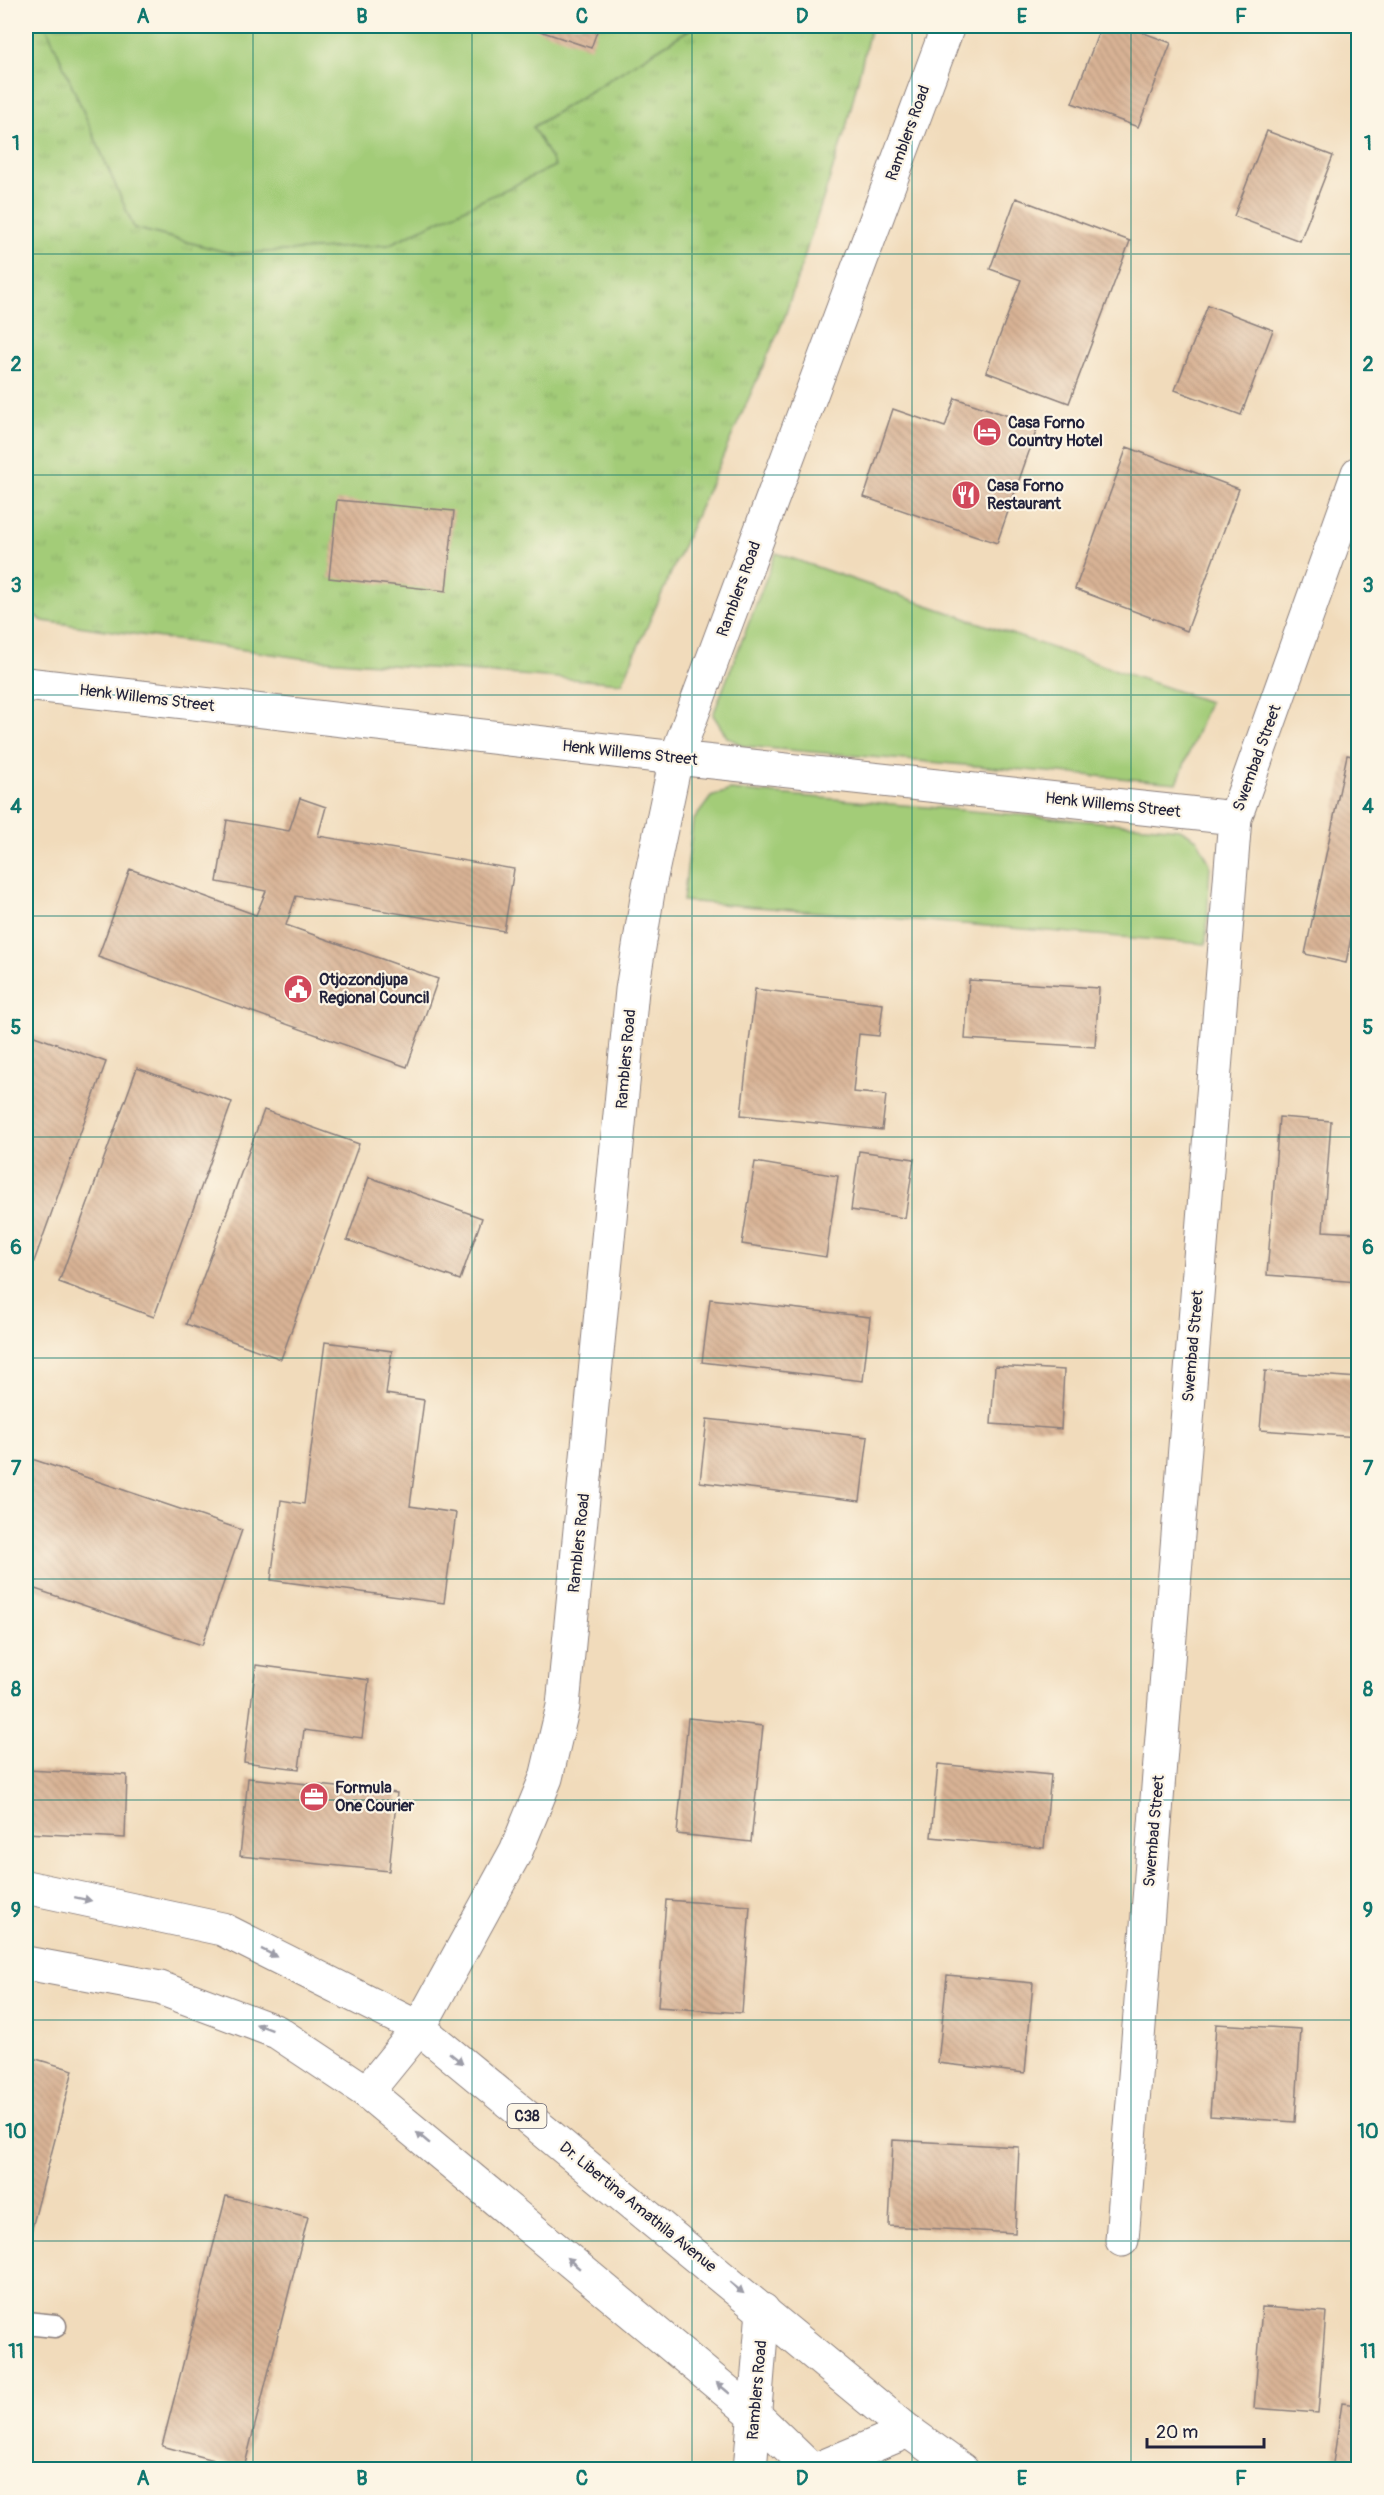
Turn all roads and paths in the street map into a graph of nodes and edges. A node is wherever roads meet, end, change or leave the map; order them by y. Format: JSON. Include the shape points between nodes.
{"nodes":[{"id":1,"x":948,"y":26,"type":"edge"},
{"id":2,"x":1359,"y":473,"type":"edge"},
{"id":3,"x":26,"y":684,"type":"edge"},
{"id":4,"x":676,"y":758,"type":"junction"},
{"id":5,"x":1235,"y":818,"type":"junction"},
{"id":6,"x":26,"y":1887,"type":"edge"},
{"id":7,"x":26,"y":1963,"type":"edge"},
{"id":8,"x":420,"y":2028,"type":"junction"},
{"id":9,"x":367,"y":2092,"type":"junction"},
{"id":10,"x":1122,"y":2240,"type":"dead end"},
{"id":11,"x":763,"y":2310,"type":"junction"},
{"id":12,"x":26,"y":2323,"type":"edge"},
{"id":13,"x":55,"y":2326,"type":"dead end"},
{"id":14,"x":755,"y":2415,"type":"junction"},
{"id":15,"x":908,"y":2431,"type":"junction"},
{"id":16,"x":750,"y":2469,"type":"edge"},
{"id":17,"x":814,"y":2469,"type":"edge"},
{"id":18,"x":962,"y":2469,"type":"edge"}],
"edges":[{"from":1,"to":4,"type":"street","name":"Ramblers Road"},
{"from":2,"to":5,"type":"street","name":"Swembad Street"},
{"from":3,"to":4,"type":"street","name":"Henk Willems Street"},
{"from":4,"to":5,"type":"street","name":"Henk Willems Street"},
{"from":4,"to":8,"type":"street","name":"Ramblers Road","via":[[632,990],[563,1706],[546,1778],[516,1851]]},
{"from":5,"to":10,"type":"street","name":"Swembad Street"},
{"from":6,"to":8,"type":"street","name":"Dr. Libertina Amathila Avenue","number":"C38","one_way":true,"via":[[222,1929]]},
{"from":9,"to":7,"type":"street","one_way":true,"via":[[267,2028],[160,1988]]},
{"from":8,"to":9,"type":"street","name":"Ramblers Road"},
{"from":8,"to":11,"type":"street","name":"Dr. Libertina Amathila Avenue","number":"C38","one_way":true},
{"from":14,"to":9,"type":"street","one_way":true},
{"from":11,"to":14,"type":"street","name":"Ramblers Road"},
{"from":11,"to":15,"type":"street","name":"Dr. Libertina Amathila Avenue","number":"C38"},
{"from":12,"to":13,"type":"lane"},
{"from":14,"to":16,"type":"street","name":"Ramblers Road"},
{"from":14,"to":17,"type":"street"},
{"from":15,"to":17,"type":"street"},
{"from":15,"to":18,"type":"street","name":"Dr. Libertina Amathila Avenue","number":"C38"}]}
